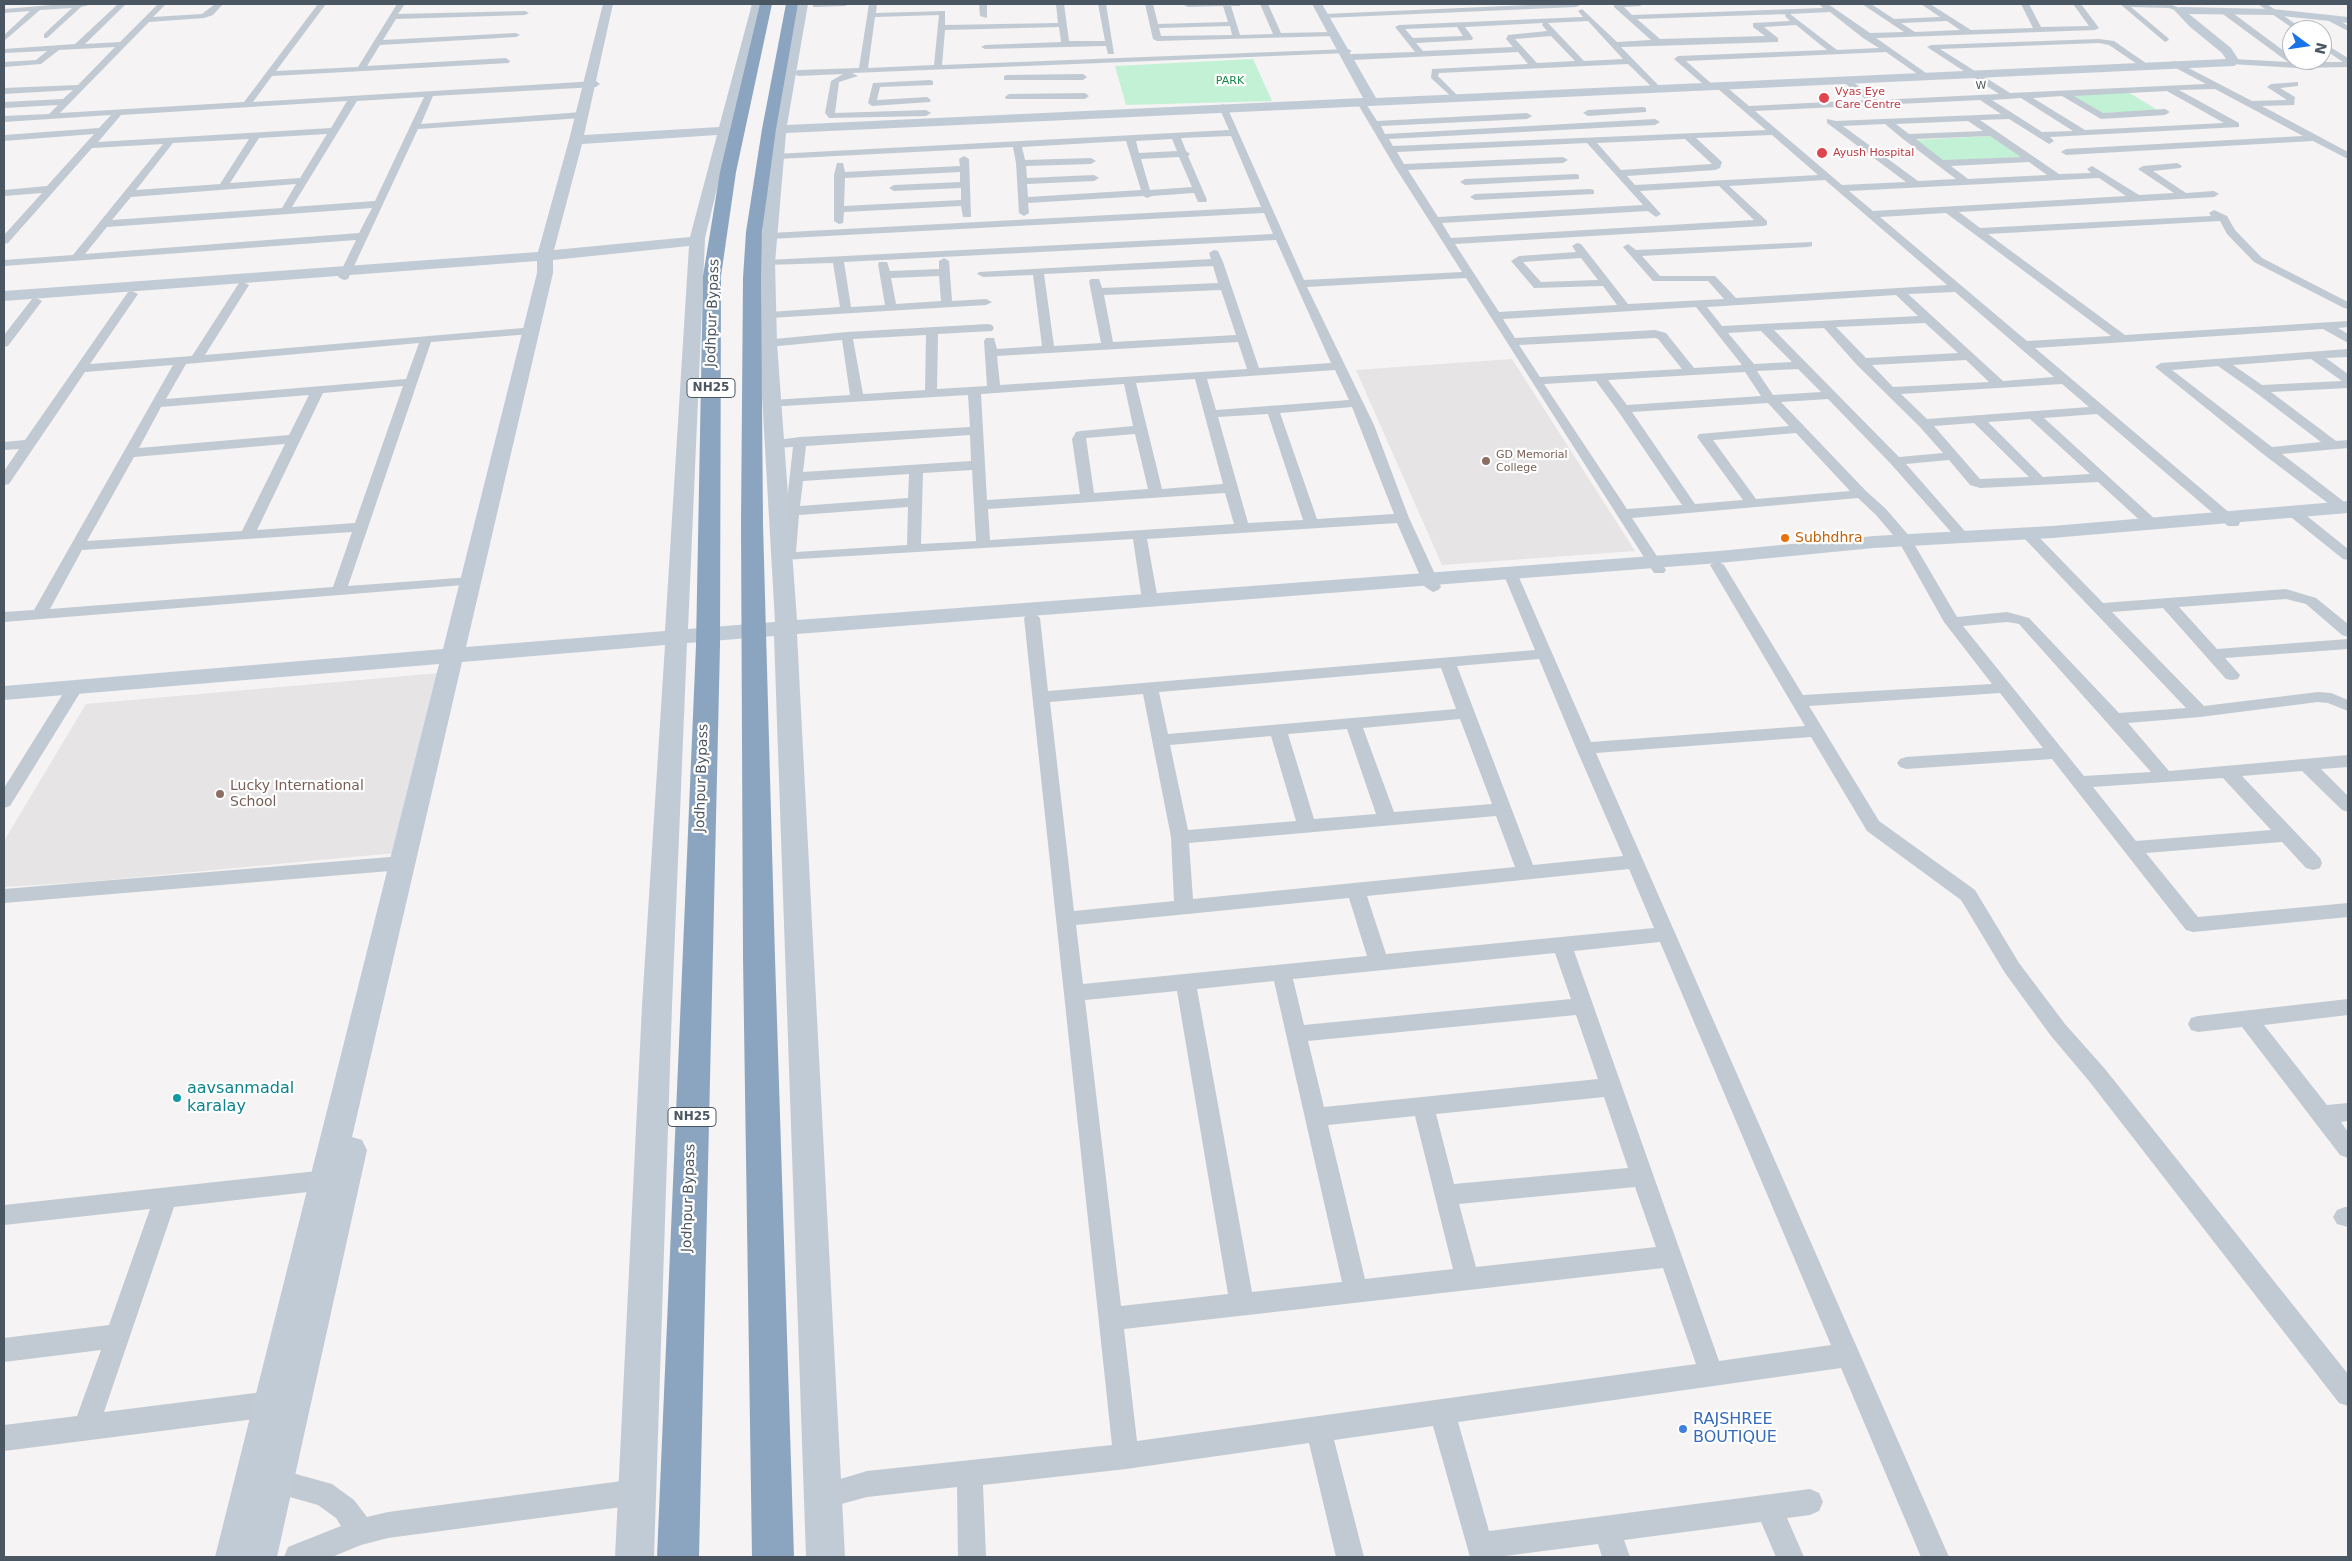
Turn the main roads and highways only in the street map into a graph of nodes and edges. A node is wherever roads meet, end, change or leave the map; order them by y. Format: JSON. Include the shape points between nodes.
{"nodes":[{"id":1,"x":766,"y":4,"type":"edge"},
{"id":2,"x":792,"y":4,"type":"edge"},
{"id":3,"x":678,"y":1557,"type":"edge"},
{"id":4,"x":773,"y":1557,"type":"edge"}],
"edges":[{"from":1,"to":3,"type":"highway","name":"Jodhpur Bypass","number":"NH25","via":[[728,172],[712,276],[708,645]]},
{"from":2,"to":4,"type":"highway","via":[[770,163],[753,255],[752,524]]}]}
